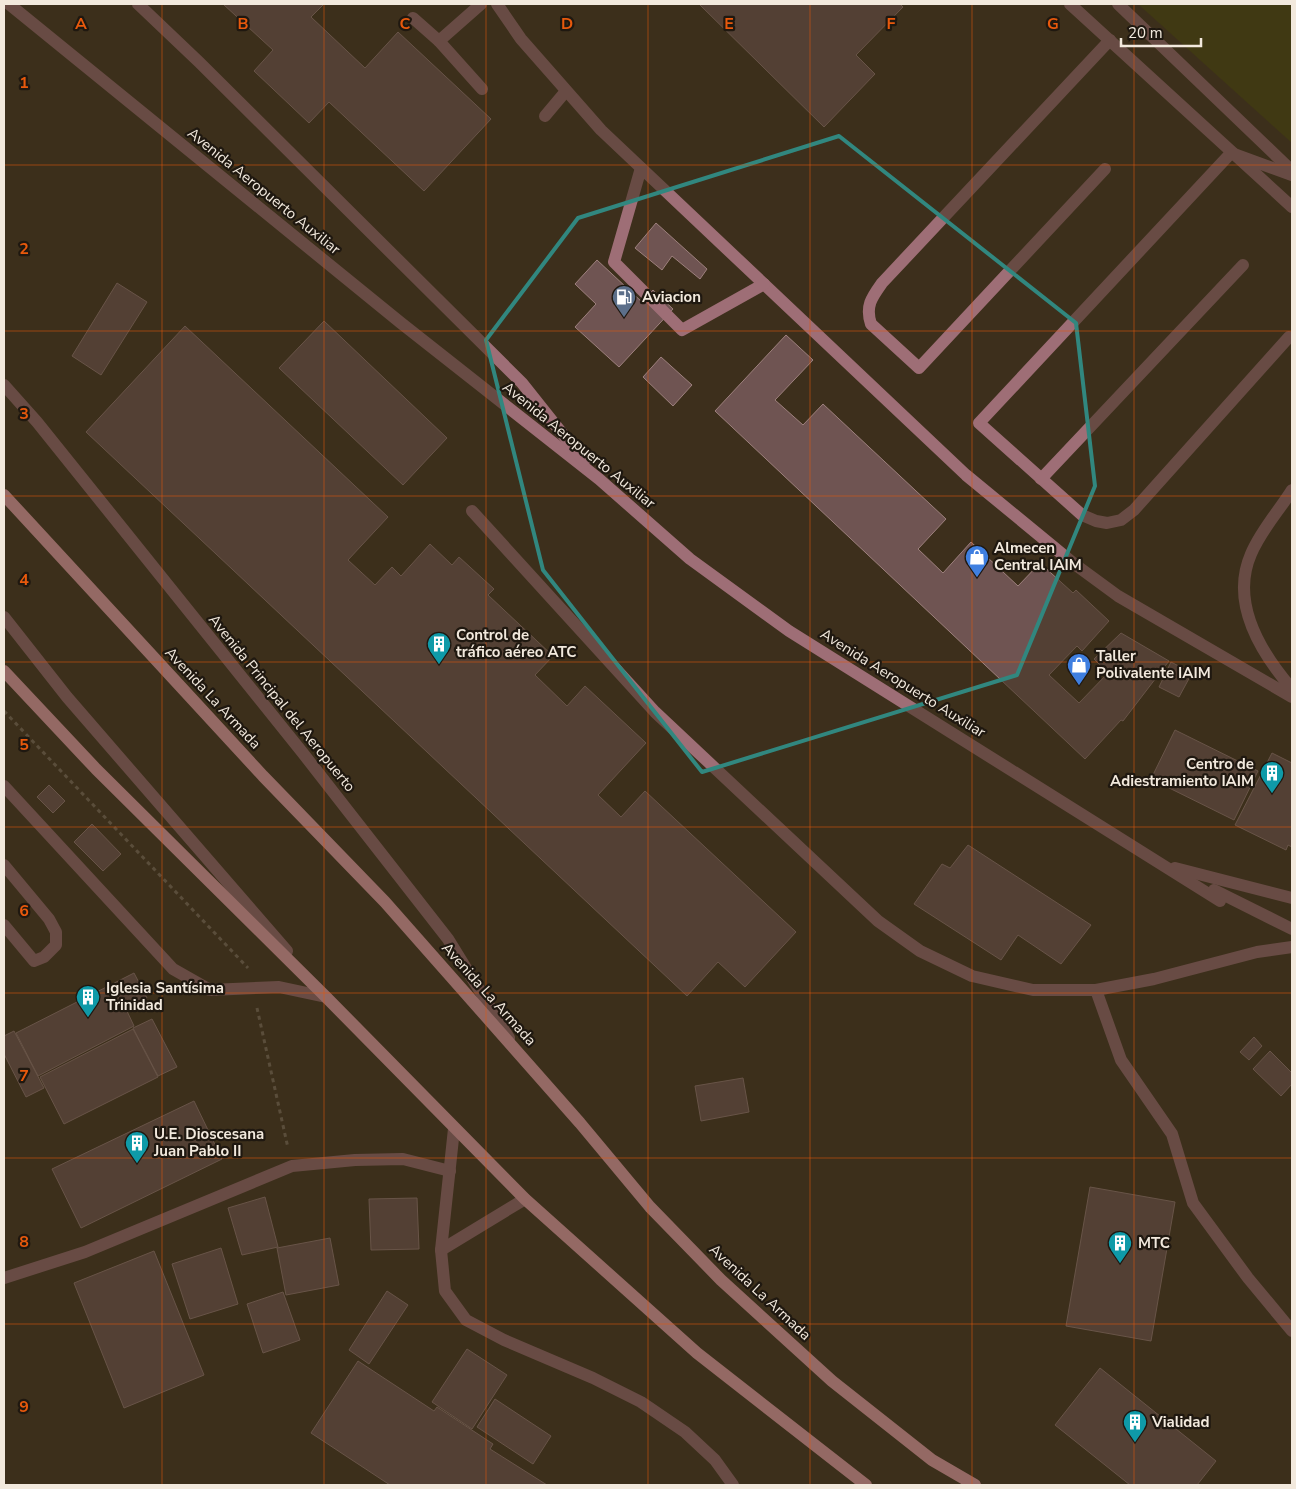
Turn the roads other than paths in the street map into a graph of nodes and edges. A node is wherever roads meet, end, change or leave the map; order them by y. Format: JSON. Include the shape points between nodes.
{"nodes":[{"id":1,"x":8,"y":4,"type":"edge"},
{"id":2,"x":138,"y":4,"type":"edge"},
{"id":3,"x":482,"y":4,"type":"edge"},
{"id":4,"x":497,"y":4,"type":"edge"},
{"id":5,"x":1070,"y":4,"type":"edge"},
{"id":6,"x":1118,"y":4,"type":"edge"},
{"id":7,"x":413,"y":18,"type":"dead end"},
{"id":8,"x":1110,"y":40,"type":"junction"},
{"id":9,"x":439,"y":41,"type":"junction"},
{"id":10,"x":482,"y":89,"type":"dead end"},
{"id":11,"x":566,"y":91,"type":"junction"},
{"id":12,"x":545,"y":116,"type":"dead end"},
{"id":13,"x":1231,"y":153,"type":"junction"},
{"id":14,"x":641,"y":168,"type":"junction"},
{"id":15,"x":1106,"y":169,"type":"dead end"},
{"id":16,"x":1292,"y":173,"type":"edge"},
{"id":17,"x":1292,"y":207,"type":"edge"},
{"id":18,"x":1242,"y":265,"type":"dead end"},
{"id":19,"x":764,"y":284,"type":"junction"},
{"id":20,"x":1289,"y":338,"type":"dead end"},
{"id":21,"x":4,"y":385,"type":"edge"},
{"id":22,"x":599,"y":479,"type":"junction"},
{"id":23,"x":1041,"y":480,"type":"junction"},
{"id":24,"x":1292,"y":490,"type":"edge"},
{"id":25,"x":4,"y":495,"type":"edge"},
{"id":26,"x":472,"y":511,"type":"dead end"},
{"id":27,"x":4,"y":618,"type":"edge"},
{"id":28,"x":4,"y":671,"type":"edge"},
{"id":29,"x":1292,"y":689,"type":"edge"},
{"id":30,"x":1292,"y":697,"type":"edge"},
{"id":31,"x":4,"y":786,"type":"edge"},
{"id":32,"x":4,"y":865,"type":"edge"},
{"id":33,"x":1163,"y":865,"type":"junction"},
{"id":34,"x":1292,"y":898,"type":"edge"},
{"id":35,"x":1220,"y":900,"type":"dead end"},
{"id":36,"x":4,"y":925,"type":"edge"},
{"id":37,"x":1292,"y":929,"type":"edge"},
{"id":38,"x":1292,"y":947,"type":"edge"},
{"id":39,"x":1096,"y":990,"type":"junction"},
{"id":40,"x":326,"y":997,"type":"junction"},
{"id":41,"x":519,"y":1053,"type":"junction"},
{"id":42,"x":454,"y":1128,"type":"junction"},
{"id":43,"x":450,"y":1171,"type":"junction"},
{"id":44,"x":525,"y":1199,"type":"junction"},
{"id":45,"x":441,"y":1250,"type":"junction"},
{"id":46,"x":4,"y":1278,"type":"edge"},
{"id":47,"x":1292,"y":1331,"type":"edge"},
{"id":48,"x":733,"y":1485,"type":"edge"},
{"id":49,"x":866,"y":1485,"type":"edge"},
{"id":50,"x":975,"y":1485,"type":"edge"}],
"edges":[{"from":1,"to":22,"type":"lane","name":"Avenida Aeropuerto Auxiliar","via":[[393,317]]},
{"from":2,"to":22,"type":"lane","via":[[522,383]]},
{"from":3,"to":9,"type":"lane"},
{"from":4,"to":11,"type":"lane","via":[[521,39]]},
{"from":5,"to":8,"type":"lane"},
{"from":6,"to":16,"type":"lane"},
{"from":7,"to":9,"type":"lane"},
{"from":8,"to":13,"type":"lane"},
{"from":8,"to":15,"type":"lane","via":[[882,283],[868,306],[871,324],[919,368]]},
{"from":9,"to":10,"type":"lane"},
{"from":11,"to":12,"type":"lane"},
{"from":11,"to":14,"type":"lane"},
{"from":13,"to":16,"type":"lane"},
{"from":13,"to":17,"type":"lane"},
{"from":13,"to":23,"type":"lane","via":[[979,423]]},
{"from":14,"to":19,"type":"lane"},
{"from":14,"to":19,"type":"lane","via":[[614,262],[682,330]]},
{"from":18,"to":23,"type":"lane"},
{"from":19,"to":30,"type":"lane","via":[[966,475],[1073,564],[1118,596]]},
{"from":20,"to":23,"type":"lane","via":[[1157,486],[1121,520],[1096,522],[1082,515]]},
{"from":21,"to":41,"type":"lane","name":"Avenida Principal del Aeropuerto","via":[[259,698],[448,939]]},
{"from":22,"to":33,"type":"lane","name":"Avenida Aeropuerto Auxiliar","via":[[690,559],[789,631]]},
{"from":24,"to":29,"type":"lane","via":[[1251,554],[1243,587],[1253,630]]},
{"from":25,"to":41,"type":"main road","name":"Avenida La Armada","via":[[384,902]]},
{"from":26,"to":39,"type":"lane","via":[[655,712],[878,921],[920,951],[972,976],[1032,990]]},
{"from":27,"to":40,"type":"lane","via":[[67,697]]},
{"from":28,"to":40,"type":"main road","via":[[96,769]]},
{"from":31,"to":40,"type":"lane","via":[[173,969],[210,990],[279,987]]},
{"from":32,"to":36,"type":"lane","via":[[49,919],[56,932],[56,945],[44,957],[34,961]]},
{"from":33,"to":34,"type":"lane"},
{"from":33,"to":35,"type":"lane","name":"Avenida Aeropuerto Auxiliar"},
{"from":33,"to":37,"type":"lane","name":"Avenida Aeropuerto Auxiliar"},
{"from":38,"to":39,"type":"lane","via":[[1257,952],[1154,979]]},
{"from":39,"to":47,"type":"lane","via":[[1122,1060],[1172,1134],[1193,1202],[1248,1278]]},
{"from":40,"to":42,"type":"main road"},
{"from":41,"to":50,"type":"main road","name":"Avenida La Armada","via":[[650,1207],[720,1280],[832,1381],[932,1460]]},
{"from":42,"to":43,"type":"lane"},
{"from":42,"to":44,"type":"main road"},
{"from":43,"to":45,"type":"lane"},
{"from":43,"to":46,"type":"lane","via":[[403,1159],[292,1166],[85,1252]]},
{"from":44,"to":45,"type":"lane"},
{"from":44,"to":49,"type":"main road","via":[[697,1353]]},
{"from":45,"to":48,"type":"lane","via":[[444,1291],[466,1320],[641,1402],[686,1432],[715,1460]]}]}
